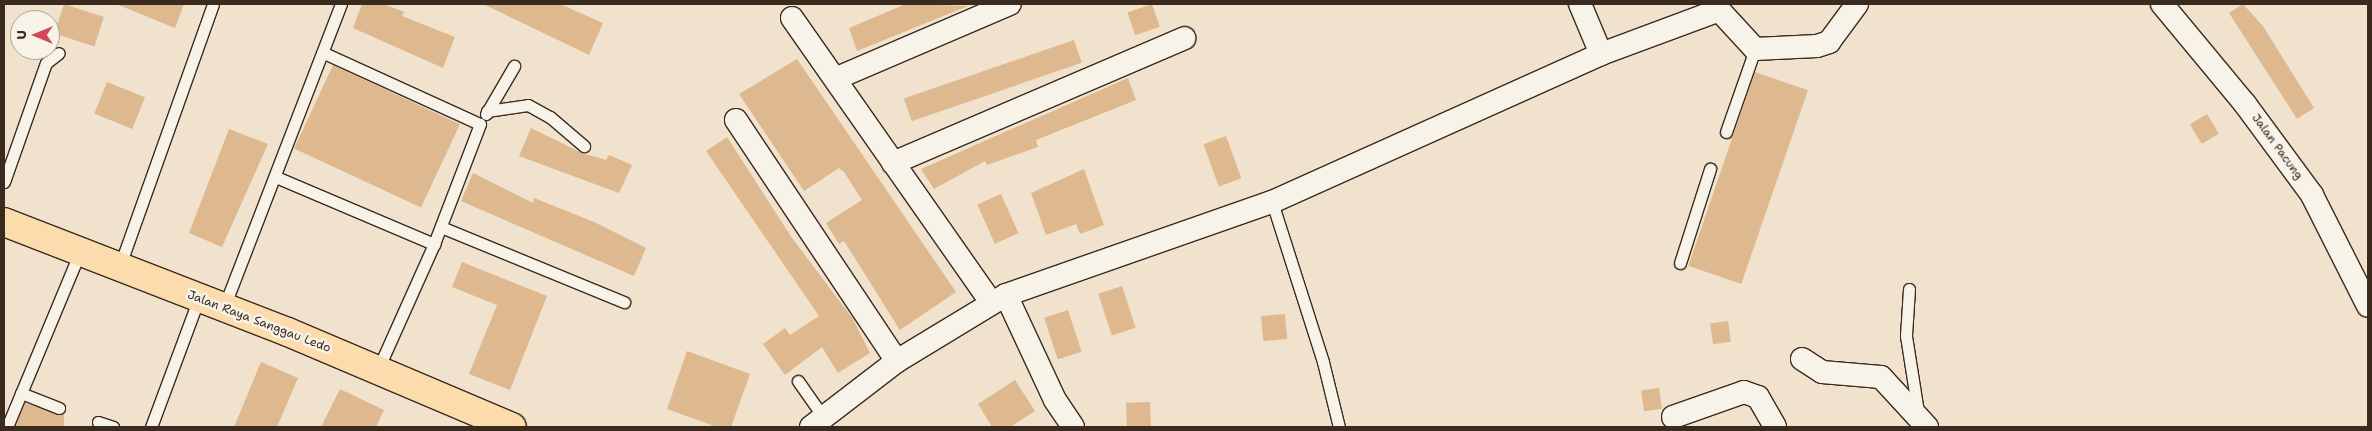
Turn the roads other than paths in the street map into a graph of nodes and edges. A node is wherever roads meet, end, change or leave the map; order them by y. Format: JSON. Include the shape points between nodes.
{"nodes":[{"id":1,"x":213,"y":4,"type":"edge"},
{"id":2,"x":341,"y":4,"type":"edge"},
{"id":3,"x":1010,"y":4,"type":"edge"},
{"id":4,"x":1580,"y":4,"type":"edge"},
{"id":5,"x":1857,"y":4,"type":"edge"},
{"id":6,"x":2162,"y":4,"type":"edge"},
{"id":7,"x":792,"y":18,"type":"dead end"},
{"id":8,"x":1184,"y":38,"type":"dead end"},
{"id":9,"x":1755,"y":49,"type":"junction"},
{"id":10,"x":324,"y":53,"type":"junction"},
{"id":11,"x":1601,"y":54,"type":"junction"},
{"id":12,"x":50,"y":60,"type":"edge"},
{"id":13,"x":514,"y":66,"type":"dead end"},
{"id":14,"x":837,"y":78,"type":"junction"},
{"id":15,"x":487,"y":111,"type":"junction"},
{"id":16,"x":736,"y":120,"type":"dead end"},
{"id":17,"x":480,"y":124,"type":"junction"},
{"id":18,"x":1726,"y":132,"type":"dead end"},
{"id":19,"x":584,"y":146,"type":"dead end"},
{"id":20,"x":893,"y":163,"type":"junction"},
{"id":21,"x":1710,"y":169,"type":"dead end"},
{"id":22,"x":276,"y":177,"type":"junction"},
{"id":23,"x":4,"y":182,"type":"edge"},
{"id":24,"x":1272,"y":202,"type":"junction"},
{"id":25,"x":4,"y":222,"type":"edge"},
{"id":26,"x":440,"y":227,"type":"junction"},
{"id":27,"x":434,"y":244,"type":"junction"},
{"id":28,"x":80,"y":252,"type":"junction"},
{"id":29,"x":1680,"y":263,"type":"dead end"},
{"id":30,"x":119,"y":268,"type":"junction"},
{"id":31,"x":1909,"y":289,"type":"dead end"},
{"id":32,"x":199,"y":298,"type":"junction"},
{"id":33,"x":999,"y":299,"type":"junction"},
{"id":34,"x":624,"y":302,"type":"dead end"},
{"id":35,"x":2368,"y":306,"type":"edge"},
{"id":36,"x":224,"y":307,"type":"junction"},
{"id":37,"x":1802,"y":359,"type":"dead end"},
{"id":38,"x":897,"y":361,"type":"junction"},
{"id":39,"x":378,"y":369,"type":"junction"},
{"id":40,"x":798,"y":381,"type":"dead end"},
{"id":41,"x":21,"y":393,"type":"junction"},
{"id":42,"x":59,"y":408,"type":"dead end"},
{"id":43,"x":1673,"y":416,"type":"dead end"},
{"id":44,"x":483,"y":421,"type":"edge"},
{"id":45,"x":98,"y":422,"type":"dead end"},
{"id":46,"x":817,"y":423,"type":"edge"},
{"id":47,"x":1923,"y":423,"type":"edge"},
{"id":48,"x":7,"y":427,"type":"edge"},
{"id":49,"x":113,"y":427,"type":"edge"},
{"id":50,"x":151,"y":427,"type":"edge"},
{"id":51,"x":512,"y":427,"type":"edge"},
{"id":52,"x":1073,"y":427,"type":"edge"},
{"id":53,"x":1339,"y":427,"type":"edge"},
{"id":54,"x":1775,"y":427,"type":"edge"}],
"edges":[{"from":1,"to":30,"type":"lane","via":[[154,160]]},
{"from":2,"to":10,"type":"lane"},
{"from":3,"to":14,"type":"street"},
{"from":4,"to":11,"type":"street"},
{"from":5,"to":9,"type":"street","via":[[1829,42]]},
{"from":6,"to":35,"type":"street","name":"Jalan Pacung","via":[[2245,104],[2312,195]]},
{"from":7,"to":14,"type":"street"},
{"from":8,"to":20,"type":"street"},
{"from":9,"to":11,"type":"street","via":[[1719,10]]},
{"from":9,"to":18,"type":"lane"},
{"from":10,"to":17,"type":"lane"},
{"from":10,"to":22,"type":"lane"},
{"from":11,"to":24,"type":"street"},
{"from":12,"to":23,"type":"lane"},
{"from":13,"to":15,"type":"lane"},
{"from":14,"to":20,"type":"street"},
{"from":15,"to":17,"type":"lane"},
{"from":15,"to":19,"type":"lane","via":[[528,105],[550,116]]},
{"from":16,"to":38,"type":"street"},
{"from":17,"to":26,"type":"lane"},
{"from":20,"to":33,"type":"street"},
{"from":21,"to":29,"type":"lane"},
{"from":22,"to":27,"type":"lane"},
{"from":22,"to":36,"type":"lane"},
{"from":24,"to":33,"type":"street"},
{"from":24,"to":53,"type":"lane","via":[[1323,362]]},
{"from":25,"to":28,"type":"highway","name":"Jalan Raya Sanggau Ledo"},
{"from":26,"to":27,"type":"lane"},
{"from":26,"to":34,"type":"lane"},
{"from":27,"to":39,"type":"lane"},
{"from":28,"to":30,"type":"highway","name":"Jalan Raya Sanggau Ledo"},
{"from":28,"to":41,"type":"lane"},
{"from":30,"to":32,"type":"highway","name":"Jalan Raya Sanggau Ledo"},
{"from":31,"to":47,"type":"lane","via":[[1906,336]]},
{"from":32,"to":36,"type":"highway","name":"Jalan Raya Sanggau Ledo"},
{"from":32,"to":50,"type":"lane"},
{"from":33,"to":38,"type":"street"},
{"from":33,"to":52,"type":"street"},
{"from":36,"to":39,"type":"highway","name":"Jalan Raya Sanggau Ledo"},
{"from":37,"to":47,"type":"street","via":[[1822,372],[1881,377]]},
{"from":38,"to":46,"type":"street"},
{"from":39,"to":44,"type":"highway","name":"Jalan Raya Sanggau Ledo"},
{"from":40,"to":46,"type":"lane"},
{"from":41,"to":42,"type":"lane"},
{"from":41,"to":48,"type":"lane"},
{"from":43,"to":54,"type":"street","via":[[1744,392],[1758,397]]},
{"from":44,"to":51,"type":"highway","name":"Jalan Raya Sanggau Ledo"},
{"from":45,"to":49,"type":"lane"}]}
